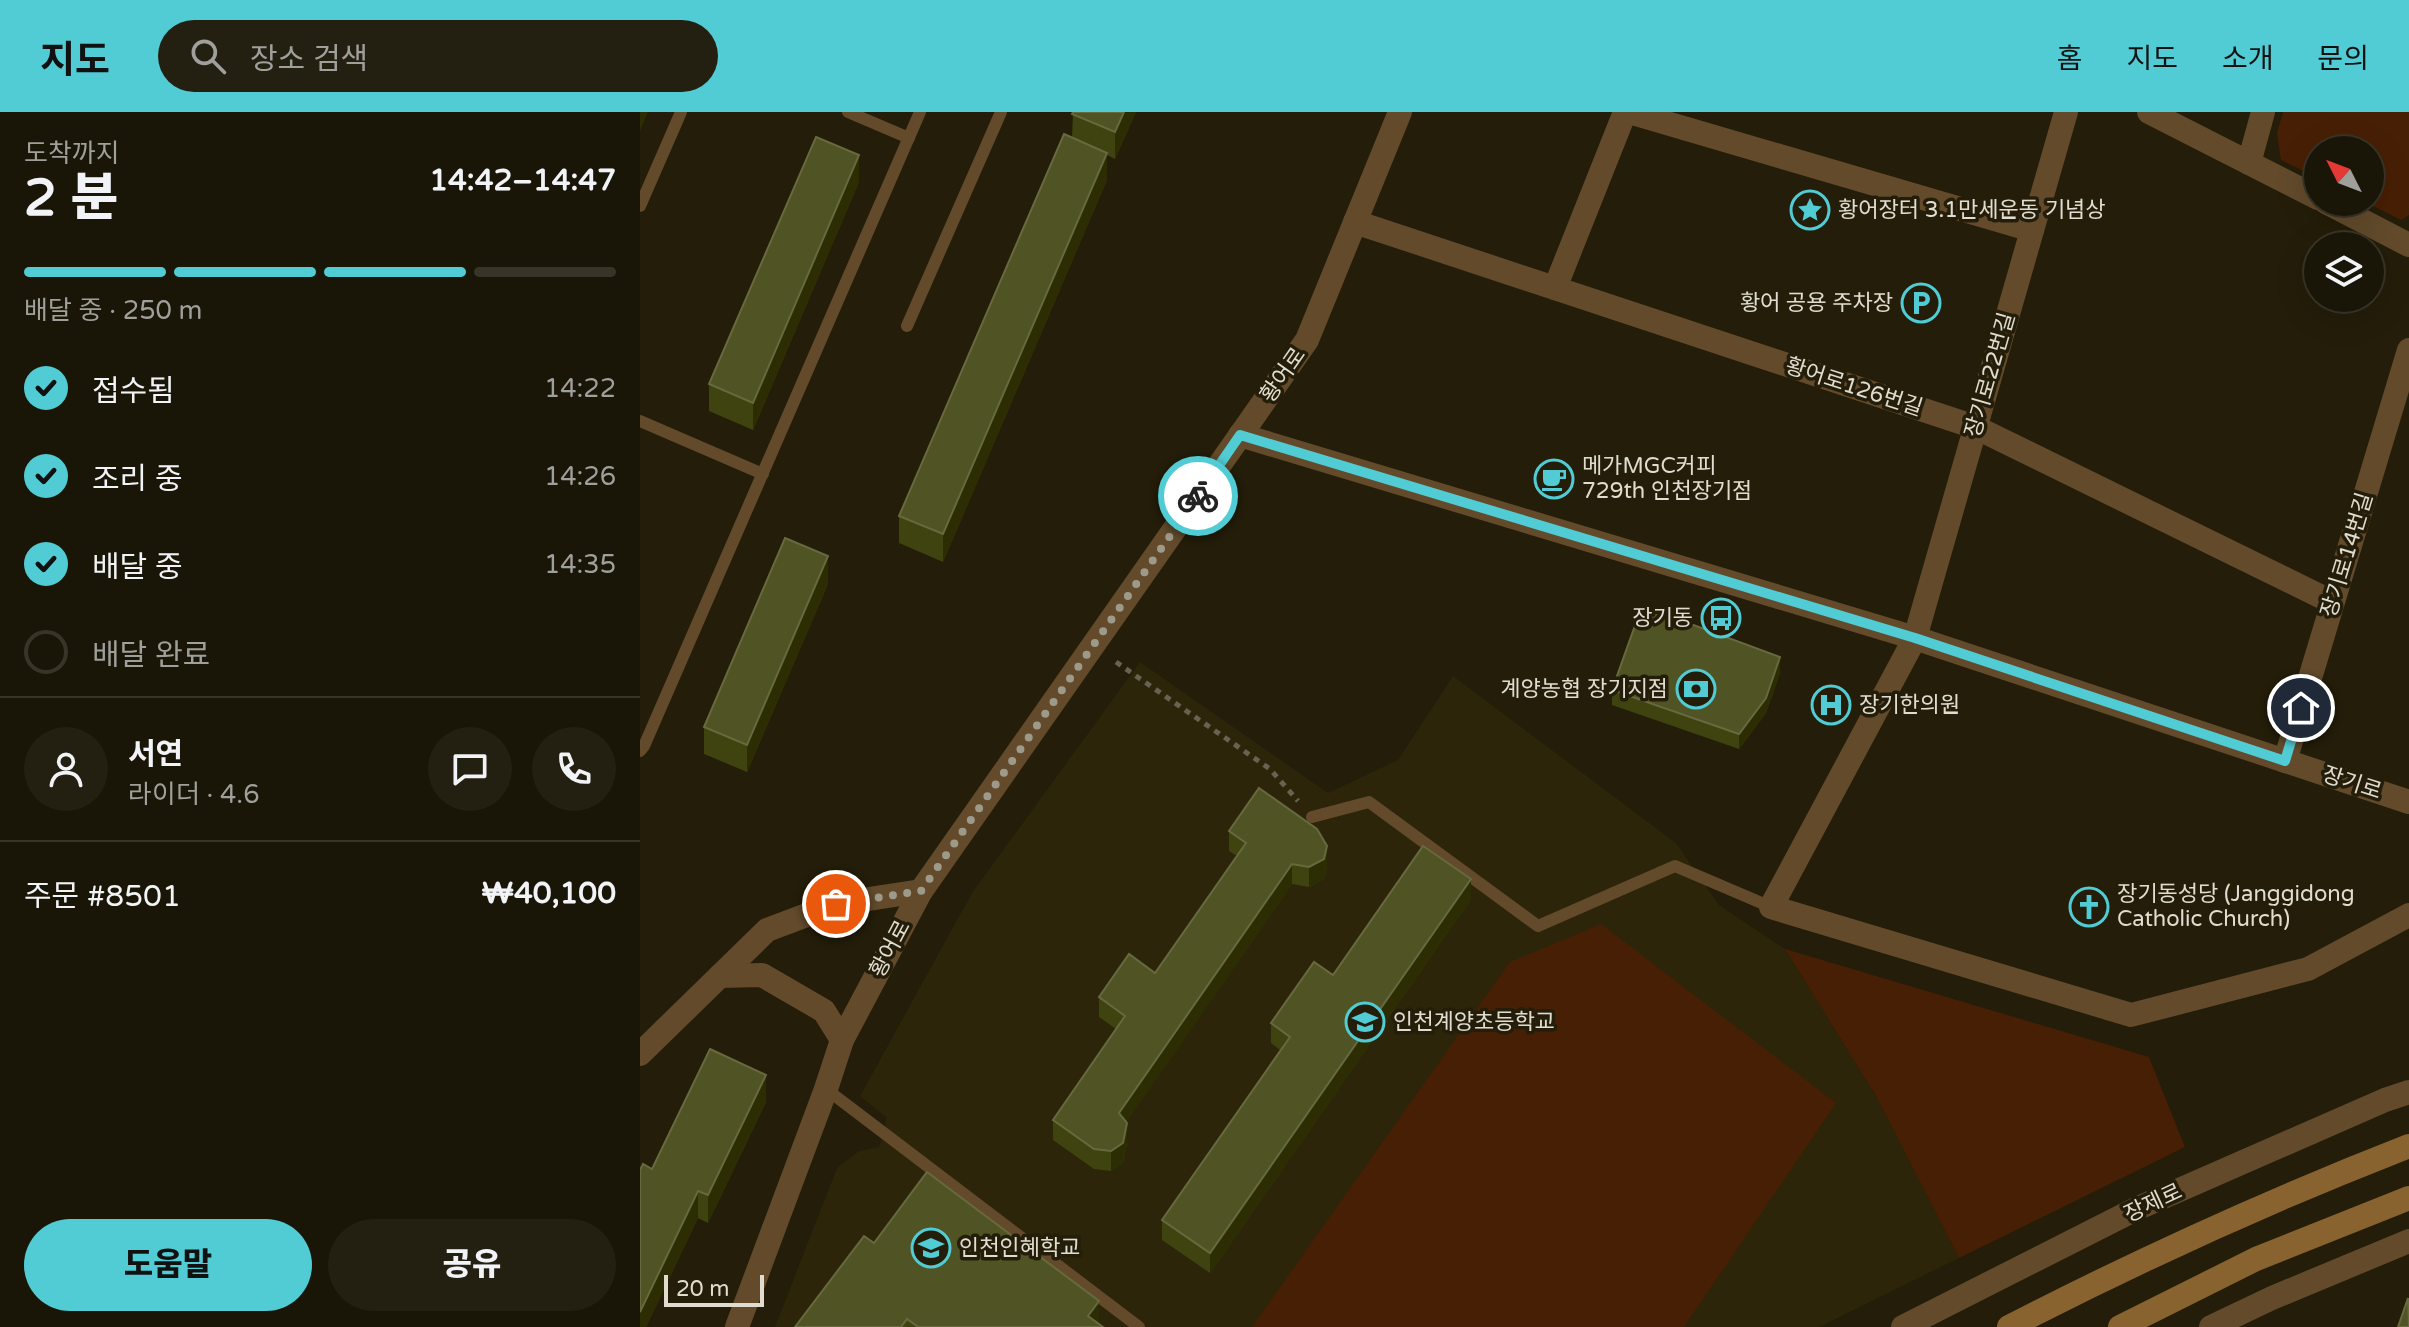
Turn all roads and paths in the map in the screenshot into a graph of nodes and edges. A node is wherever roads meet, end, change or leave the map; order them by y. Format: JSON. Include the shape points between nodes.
{"nodes":[{"id":1,"x":681,"y":112,"type":"edge"},
{"id":2,"x":848,"y":112,"type":"edge"},
{"id":3,"x":920,"y":112,"type":"edge"},
{"id":4,"x":1001,"y":112,"type":"edge"},
{"id":5,"x":1400,"y":112,"type":"edge"},
{"id":6,"x":1627,"y":112,"type":"edge"},
{"id":7,"x":2066,"y":112,"type":"edge"},
{"id":8,"x":2149,"y":112,"type":"edge"},
{"id":9,"x":2263,"y":112,"type":"edge"},
{"id":10,"x":909,"y":138,"type":"junction"},
{"id":11,"x":2249,"y":163,"type":"junction"},
{"id":12,"x":2304,"y":191,"type":"edge"},
{"id":13,"x":640,"y":206,"type":"edge"},
{"id":14,"x":2353,"y":216,"type":"edge"},
{"id":15,"x":1355,"y":222,"type":"junction"},
{"id":16,"x":2032,"y":230,"type":"junction"},
{"id":17,"x":2409,"y":245,"type":"edge"},
{"id":18,"x":1555,"y":288,"type":"junction"},
{"id":19,"x":907,"y":326,"type":"dead end"},
{"id":20,"x":2409,"y":350,"type":"edge"},
{"id":21,"x":640,"y":421,"type":"edge"},
{"id":22,"x":1975,"y":427,"type":"junction"},
{"id":23,"x":1240,"y":435,"type":"junction"},
{"id":24,"x":763,"y":474,"type":"junction"},
{"id":25,"x":2332,"y":602,"type":"junction"},
{"id":26,"x":1915,"y":638,"type":"junction"},
{"id":27,"x":1093,"y":646,"type":"junction"},
{"id":28,"x":640,"y":751,"type":"edge"},
{"id":29,"x":2285,"y":761,"type":"junction"},
{"id":30,"x":2409,"y":802,"type":"edge"},
{"id":31,"x":1312,"y":817,"type":"joint"},
{"id":32,"x":921,"y":891,"type":"junction"},
{"id":33,"x":1771,"y":907,"type":"junction"},
{"id":34,"x":2409,"y":915,"type":"edge"},
{"id":35,"x":720,"y":976,"type":"junction"},
{"id":36,"x":842,"y":1040,"type":"junction"},
{"id":37,"x":640,"y":1054,"type":"edge"},
{"id":38,"x":826,"y":1089,"type":"junction"},
{"id":39,"x":2409,"y":1092,"type":"edge"},
{"id":40,"x":2409,"y":1146,"type":"edge"},
{"id":41,"x":2409,"y":1198,"type":"edge"},
{"id":42,"x":2409,"y":1241,"type":"edge"},
{"id":43,"x":737,"y":1327,"type":"edge"},
{"id":44,"x":1139,"y":1327,"type":"edge"},
{"id":45,"x":1903,"y":1327,"type":"edge"},
{"id":46,"x":2009,"y":1327,"type":"edge"},
{"id":47,"x":2120,"y":1327,"type":"edge"},
{"id":48,"x":2211,"y":1327,"type":"edge"}],
"edges":[{"from":1,"to":13,"type":"lane"},
{"from":2,"to":10,"type":"lane"},
{"from":3,"to":10,"type":"lane"},
{"from":4,"to":19,"type":"lane"},
{"from":5,"to":15,"type":"street","name":"황어로"},
{"from":6,"to":16,"type":"street"},
{"from":6,"to":18,"type":"street"},
{"from":7,"to":16,"type":"street","name":"장기로22번길"},
{"from":8,"to":11,"type":"street"},
{"from":9,"to":11,"type":"street"},
{"from":10,"to":24,"type":"lane"},
{"from":11,"to":12,"type":"street"},
{"from":14,"to":17,"type":"street"},
{"from":15,"to":18,"type":"street","name":"황어로126번길"},
{"from":15,"to":23,"type":"street","name":"황어로","via":[[1307,340]]},
{"from":16,"to":22,"type":"street","name":"장기로22번길"},
{"from":18,"to":22,"type":"street","name":"황어로126번길"},
{"from":20,"to":25,"type":"street","name":"장기로14번길"},
{"from":21,"to":24,"type":"lane"},
{"from":22,"to":25,"type":"street","name":"황어로126번길"},
{"from":22,"to":26,"type":"street","name":"장기로22번길"},
{"from":23,"to":26,"type":"street","name":"장기로"},
{"from":23,"to":27,"type":"street","name":"황어로"},
{"from":24,"to":28,"type":"lane"},
{"from":25,"to":29,"type":"street","name":"장기로14번길"},
{"from":26,"to":29,"type":"street","name":"장기로"},
{"from":26,"to":33,"type":"street","name":"장기로22번길"},
{"from":27,"to":31,"type":"path","via":[[1270,769]]},
{"from":27,"to":32,"type":"street","name":"황어로"},
{"from":29,"to":30,"type":"street","name":"장기로"},
{"from":31,"to":33,"type":"lane","via":[[1369,802],[1538,926],[1675,866]]},
{"from":32,"to":35,"type":"street","via":[[836,904],[767,930]]},
{"from":32,"to":36,"type":"street","name":"황어로"},
{"from":33,"to":34,"type":"street","via":[[2131,1015],[2308,969]]},
{"from":35,"to":36,"type":"street","via":[[762,975],[824,1011]]},
{"from":35,"to":37,"type":"street"},
{"from":36,"to":38,"type":"street","name":"황어로"},
{"from":38,"to":43,"type":"street","name":"황어로"},
{"from":38,"to":44,"type":"lane"},
{"from":39,"to":45,"type":"street","name":"장제로","via":[[2136,1209]]},
{"from":40,"to":46,"type":"main road","via":[[2333,1175]]},
{"from":41,"to":47,"type":"main road","via":[[2256,1259]]},
{"from":42,"to":48,"type":"street"}]}
